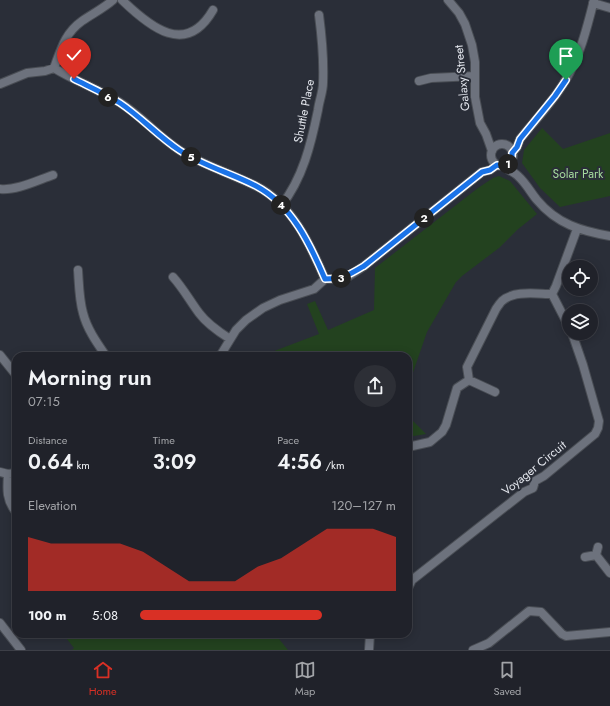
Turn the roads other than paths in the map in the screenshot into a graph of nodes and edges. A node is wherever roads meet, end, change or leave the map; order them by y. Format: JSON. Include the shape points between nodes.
{"nodes":[{"id":1,"x":113,"y":0,"type":"edge"},
{"id":2,"x":122,"y":0,"type":"edge"},
{"id":3,"x":448,"y":0,"type":"edge"},
{"id":4,"x":594,"y":1,"type":"edge"},
{"id":5,"x":610,"y":8,"type":"edge"},
{"id":6,"x":213,"y":10,"type":"dead end"},
{"id":7,"x":319,"y":15,"type":"dead end"},
{"id":8,"x":54,"y":68,"type":"junction"},
{"id":9,"x":475,"y":76,"type":"junction"},
{"id":10,"x":419,"y":81,"type":"dead end"},
{"id":11,"x":0,"y":84,"type":"edge"},
{"id":12,"x":486,"y":134,"type":"junction"},
{"id":13,"x":520,"y":139,"type":"junction"},
{"id":14,"x":503,"y":145,"type":"junction"},
{"id":15,"x":492,"y":155,"type":"junction"},
{"id":16,"x":512,"y":156,"type":"junction"},
{"id":17,"x":500,"y":165,"type":"junction"},
{"id":18,"x":482,"y":172,"type":"junction"},
{"id":19,"x":53,"y":175,"type":"dead end"},
{"id":20,"x":518,"y":175,"type":"junction"},
{"id":21,"x":0,"y":189,"type":"edge"},
{"id":22,"x":281,"y":206,"type":"junction"},
{"id":23,"x":577,"y":229,"type":"junction"},
{"id":24,"x":610,"y":236,"type":"edge"},
{"id":25,"x":78,"y":270,"type":"dead end"},
{"id":26,"x":173,"y":277,"type":"dead end"},
{"id":27,"x":325,"y":279,"type":"junction"},
{"id":28,"x":552,"y":294,"type":"junction"},
{"id":29,"x":562,"y":313,"type":"edge"},
{"id":30,"x":230,"y":339,"type":"junction"},
{"id":31,"x":575,"y":340,"type":"edge"},
{"id":32,"x":103,"y":352,"type":"edge"},
{"id":33,"x":222,"y":352,"type":"edge"},
{"id":34,"x":0,"y":355,"type":"edge"},
{"id":35,"x":12,"y":370,"type":"edge"},
{"id":36,"x":468,"y":380,"type":"junction"},
{"id":37,"x":495,"y":392,"type":"dead end"},
{"id":38,"x":412,"y":446,"type":"edge"},
{"id":39,"x":8,"y":473,"type":"edge"},
{"id":40,"x":12,"y":506,"type":"edge"},
{"id":41,"x":585,"y":557,"type":"dead end"},
{"id":42,"x":610,"y":573,"type":"edge"},
{"id":43,"x":412,"y":580,"type":"edge"},
{"id":44,"x":0,"y":623,"type":"edge"},
{"id":45,"x":610,"y":632,"type":"edge"},
{"id":46,"x":370,"y":638,"type":"edge"},
{"id":47,"x":21,"y":650,"type":"edge"},
{"id":48,"x":369,"y":650,"type":"edge"},
{"id":49,"x":473,"y":650,"type":"edge"}],
"edges":[{"from":1,"to":8,"type":"street","via":[[75,26],[60,48]]},
{"from":2,"to":6,"type":"street","via":[[160,30],[170,34],[182,35],[200,28]]},
{"from":3,"to":9,"type":"street","name":"Galaxy Street","via":[[465,24],[472,45]]},
{"from":4,"to":5,"type":"street"},
{"from":4,"to":13,"type":"street","via":[[586,32],[566,80]]},
{"from":7,"to":22,"type":"street","name":"Shuttle Place","via":[[323,47],[323,84],[315,126],[299,177]]},
{"from":8,"to":11,"type":"street","via":[[27,73]]},
{"from":8,"to":22,"type":"street","via":[[119,102],[193,159],[257,186]]},
{"from":9,"to":10,"type":"street"},
{"from":9,"to":12,"type":"street","name":"Galaxy Street","via":[[475,97],[480,123]]},
{"from":12,"to":14,"type":"street"},
{"from":12,"to":15,"type":"street","name":"Galaxy Street"},
{"from":13,"to":14,"type":"street"},
{"from":13,"to":16,"type":"street"},
{"from":14,"to":15,"type":"street","via":[[495,147]]},
{"from":14,"to":16,"type":"street","via":[[511,150]]},
{"from":15,"to":17,"type":"street"},
{"from":15,"to":18,"type":"street"},
{"from":16,"to":17,"type":"street","via":[[508,164]]},
{"from":16,"to":20,"type":"street"},
{"from":17,"to":18,"type":"street"},
{"from":17,"to":20,"type":"street"},
{"from":18,"to":27,"type":"street","via":[[364,266],[349,276]]},
{"from":19,"to":21,"type":"street","via":[[7,190]]},
{"from":20,"to":23,"type":"street","via":[[538,202],[564,223]]},
{"from":22,"to":27,"type":"street","via":[[305,236]]},
{"from":23,"to":24,"type":"street"},
{"from":23,"to":28,"type":"street"},
{"from":25,"to":32,"type":"street","via":[[83,313]]},
{"from":26,"to":30,"type":"street","via":[[199,314],[218,332]]},
{"from":27,"to":30,"type":"street","via":[[314,289],[263,308],[246,320]]},
{"from":28,"to":29,"type":"street"},
{"from":28,"to":36,"type":"street","via":[[511,295],[502,301],[467,367]]},
{"from":30,"to":33,"type":"street"},
{"from":31,"to":43,"type":"street","name":"Voyager Circuit","via":[[599,421],[595,434],[535,481],[533,488],[524,492]]},
{"from":34,"to":35,"type":"street"},
{"from":36,"to":37,"type":"street"},
{"from":36,"to":38,"type":"street","via":[[457,388],[442,432],[430,442]]},
{"from":39,"to":40,"type":"street","via":[[7,492]]},
{"from":41,"to":42,"type":"street","via":[[597,551]]},
{"from":44,"to":47,"type":"street"},
{"from":45,"to":49,"type":"street","via":[[566,636],[541,612],[529,611],[490,642]]},
{"from":46,"to":48,"type":"street"}]}
